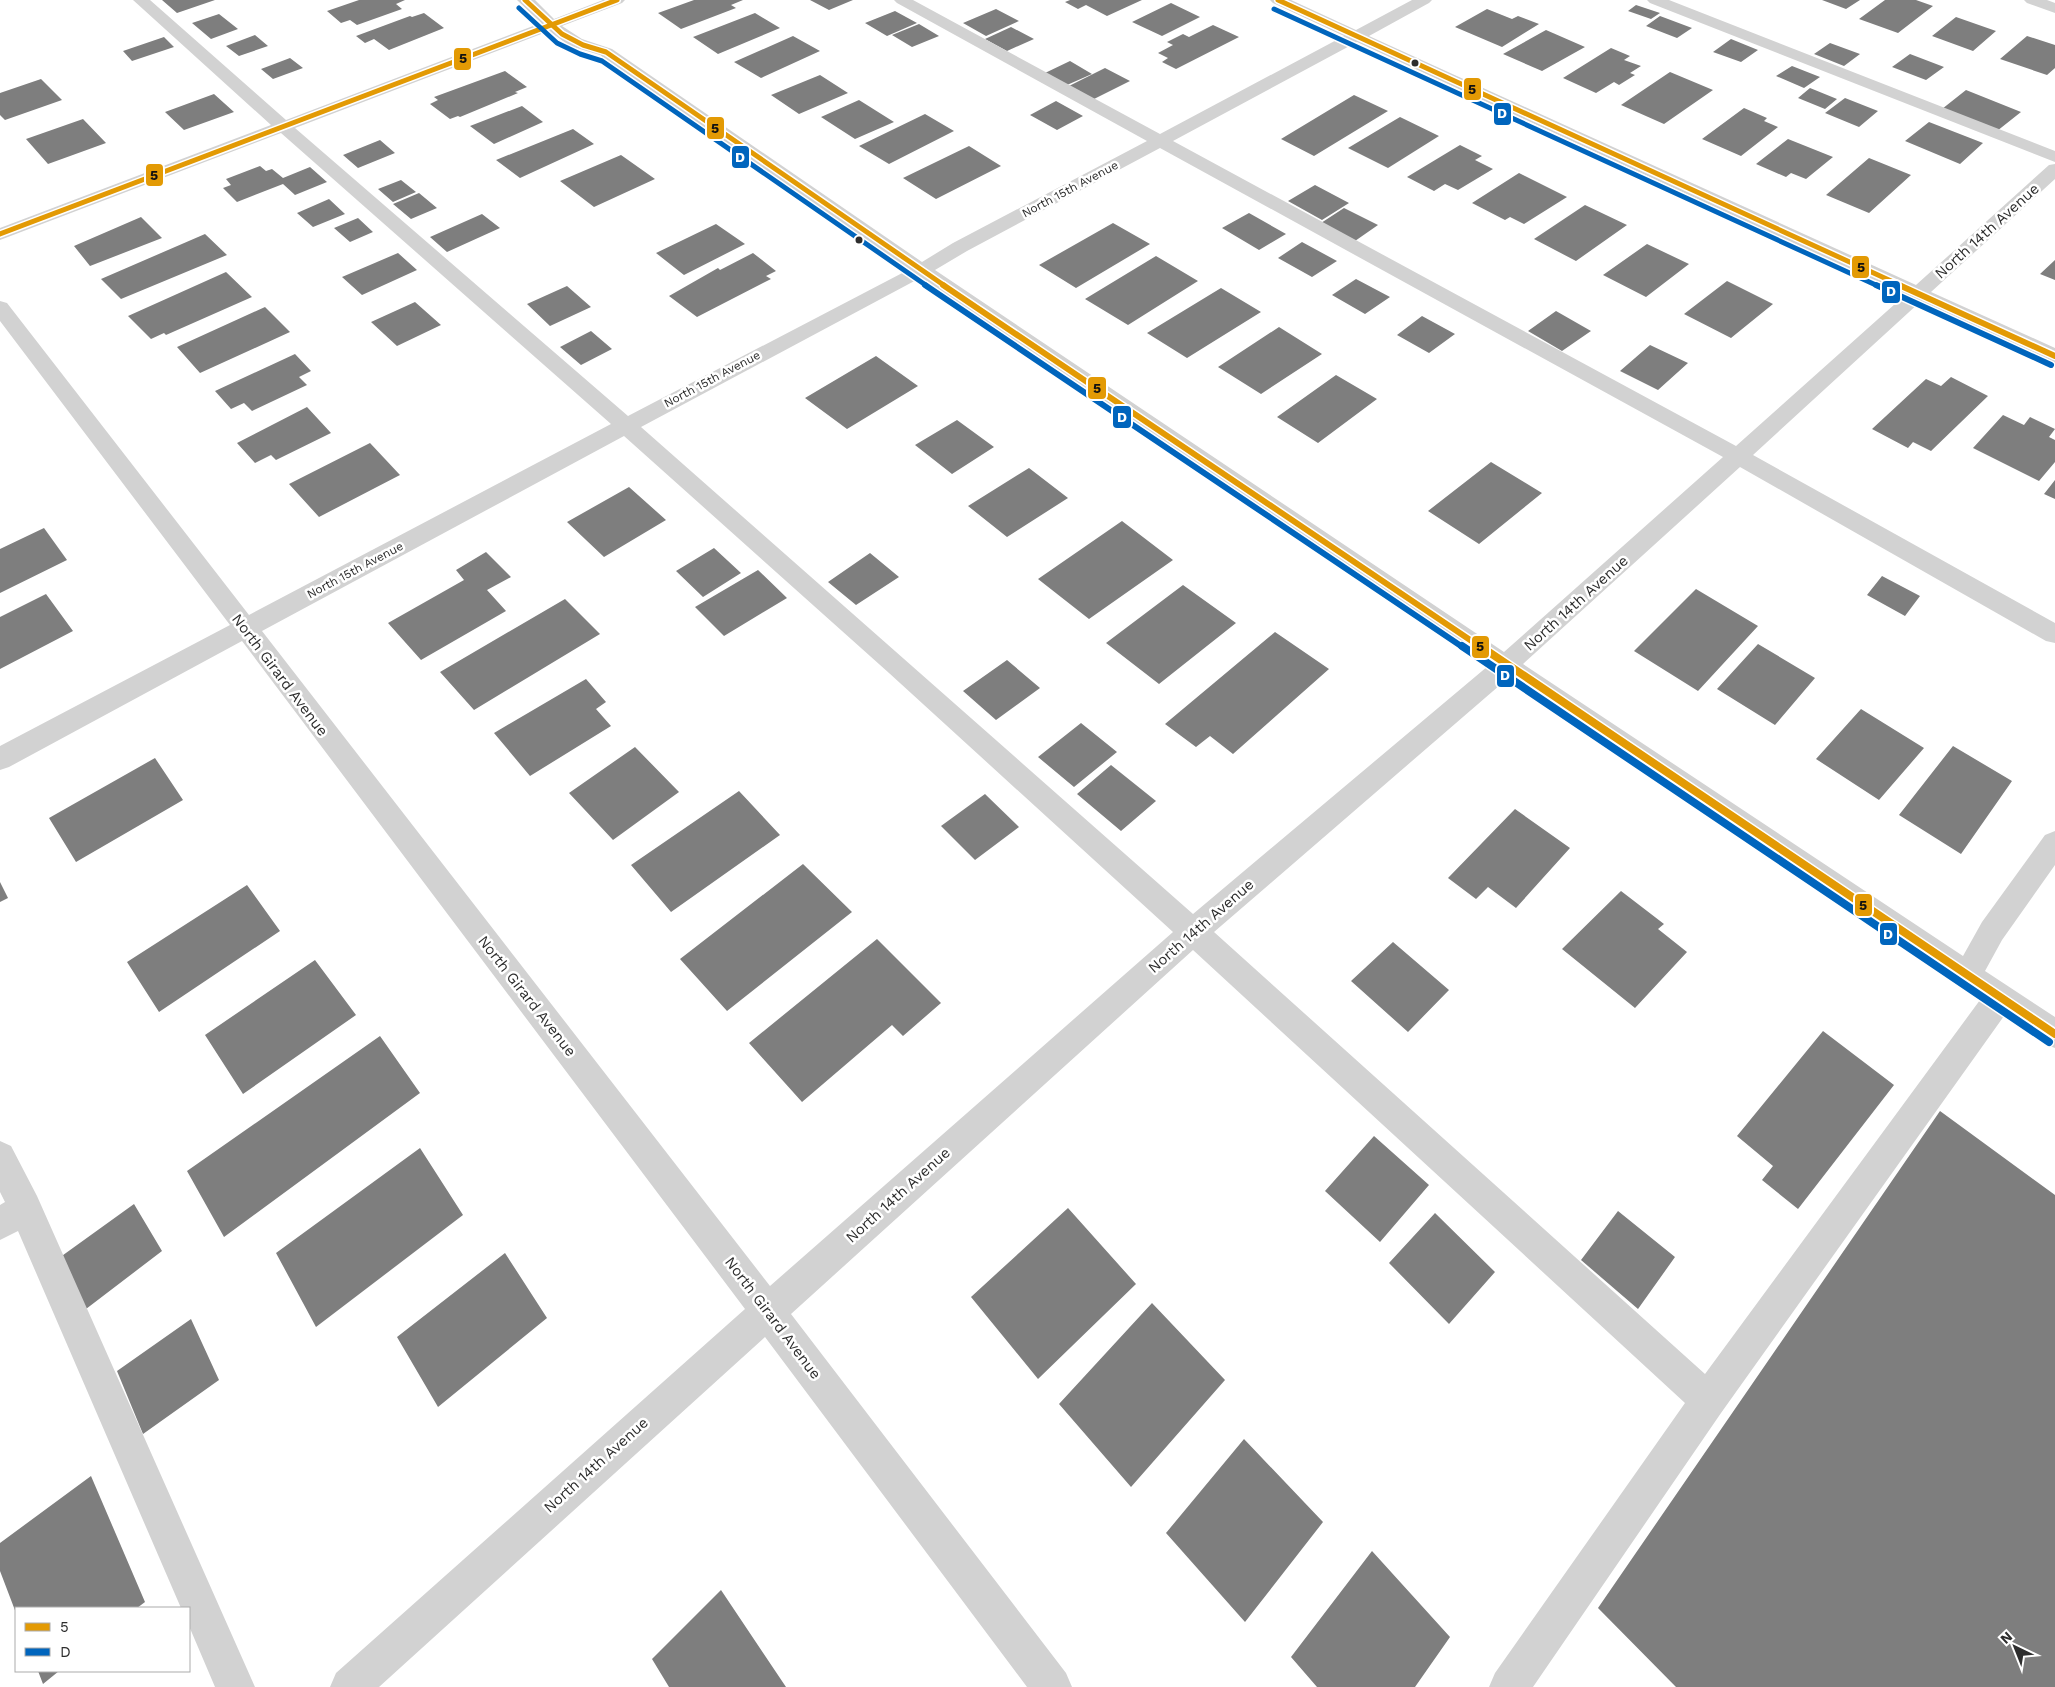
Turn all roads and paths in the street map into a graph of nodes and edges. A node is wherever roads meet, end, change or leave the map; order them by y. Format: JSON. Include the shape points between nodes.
{"nodes":[{"id":1,"x":141,"y":0,"type":"edge"},
{"id":2,"x":525,"y":0,"type":"edge"},
{"id":3,"x":617,"y":0,"type":"edge"},
{"id":4,"x":902,"y":0,"type":"edge"},
{"id":5,"x":1278,"y":0,"type":"edge"},
{"id":6,"x":1424,"y":0,"type":"edge"},
{"id":7,"x":1656,"y":0,"type":"edge"},
{"id":8,"x":2032,"y":0,"type":"edge"},
{"id":9,"x":2055,"y":8,"type":"edge"},
{"id":10,"x":552,"y":25,"type":"junction"},
{"id":11,"x":1357,"y":36,"type":"junction"},
{"id":12,"x":282,"y":127,"type":"junction"},
{"id":13,"x":1159,"y":141,"type":"junction"},
{"id":14,"x":2055,"y":157,"type":"edge"},
{"id":15,"x":2055,"y":169,"type":"edge"},
{"id":16,"x":0,"y":234,"type":"edge"},
{"id":17,"x":922,"y":270,"type":"junction"},
{"id":18,"x":1918,"y":293,"type":"junction"},
{"id":19,"x":0,"y":307,"type":"edge"},
{"id":20,"x":2055,"y":356,"type":"edge"},
{"id":21,"x":626,"y":425,"type":"junction"},
{"id":22,"x":1738,"y":456,"type":"junction"},
{"id":23,"x":245,"y":628,"type":"junction"},
{"id":24,"x":2055,"y":634,"type":"edge"},
{"id":25,"x":1505,"y":666,"type":"junction"},
{"id":26,"x":0,"y":759,"type":"edge"},
{"id":27,"x":2055,"y":843,"type":"edge"},
{"id":28,"x":1194,"y":931,"type":"junction"},
{"id":29,"x":1968,"y":974,"type":"junction"},
{"id":30,"x":2000,"y":997,"type":"junction"},
{"id":31,"x":2055,"y":1034,"type":"edge"},
{"id":32,"x":0,"y":1157,"type":"edge"},
{"id":33,"x":13,"y":1216,"type":"edge"},
{"id":34,"x":767,"y":1313,"type":"junction"},
{"id":35,"x":1708,"y":1400,"type":"junction"},
{"id":36,"x":235,"y":1687,"type":"edge"},
{"id":37,"x":350,"y":1687,"type":"edge"},
{"id":38,"x":1052,"y":1687,"type":"edge"},
{"id":39,"x":1509,"y":1687,"type":"edge"}],
"edges":[{"from":1,"to":12,"type":"street"},
{"from":2,"to":10,"type":"street"},
{"from":3,"to":10,"type":"street"},
{"from":4,"to":13,"type":"street"},
{"from":5,"to":11,"type":"street"},
{"from":6,"to":11,"type":"street","name":"North 15th Avenue"},
{"from":7,"to":14,"type":"street"},
{"from":8,"to":9,"type":"street"},
{"from":10,"to":12,"type":"street"},
{"from":10,"to":17,"type":"street","via":[[580,45],[606,52]]},
{"from":11,"to":13,"type":"street","name":"North 15th Avenue"},
{"from":11,"to":18,"type":"street"},
{"from":12,"to":16,"type":"street"},
{"from":12,"to":21,"type":"street"},
{"from":13,"to":17,"type":"street","name":"North 15th Avenue"},
{"from":13,"to":22,"type":"street"},
{"from":15,"to":18,"type":"street","name":"North 14th Avenue"},
{"from":17,"to":21,"type":"street","name":"North 15th Avenue"},
{"from":17,"to":25,"type":"street"},
{"from":18,"to":20,"type":"street"},
{"from":18,"to":22,"type":"street","name":"North 14th Avenue"},
{"from":19,"to":23,"type":"street","name":"North Girard Avenue"},
{"from":21,"to":23,"type":"street","name":"North 15th Avenue"},
{"from":21,"to":28,"type":"street"},
{"from":22,"to":24,"type":"street"},
{"from":22,"to":25,"type":"street","name":"North 14th Avenue"},
{"from":23,"to":26,"type":"street","name":"North 15th Avenue"},
{"from":23,"to":34,"type":"street","name":"North Girard Avenue"},
{"from":25,"to":28,"type":"street","name":"North 14th Avenue"},
{"from":25,"to":29,"type":"street"},
{"from":27,"to":29,"type":"street","via":[[1992,931]]},
{"from":28,"to":34,"type":"street","name":"North 14th Avenue"},
{"from":28,"to":35,"type":"street"},
{"from":29,"to":30,"type":"street"},
{"from":30,"to":31,"type":"street"},
{"from":30,"to":35,"type":"street"},
{"from":32,"to":33,"type":"street"},
{"from":33,"to":36,"type":"street"},
{"from":34,"to":37,"type":"street","name":"North 14th Avenue"},
{"from":34,"to":38,"type":"street","name":"North Girard Avenue"},
{"from":35,"to":39,"type":"street"}]}
